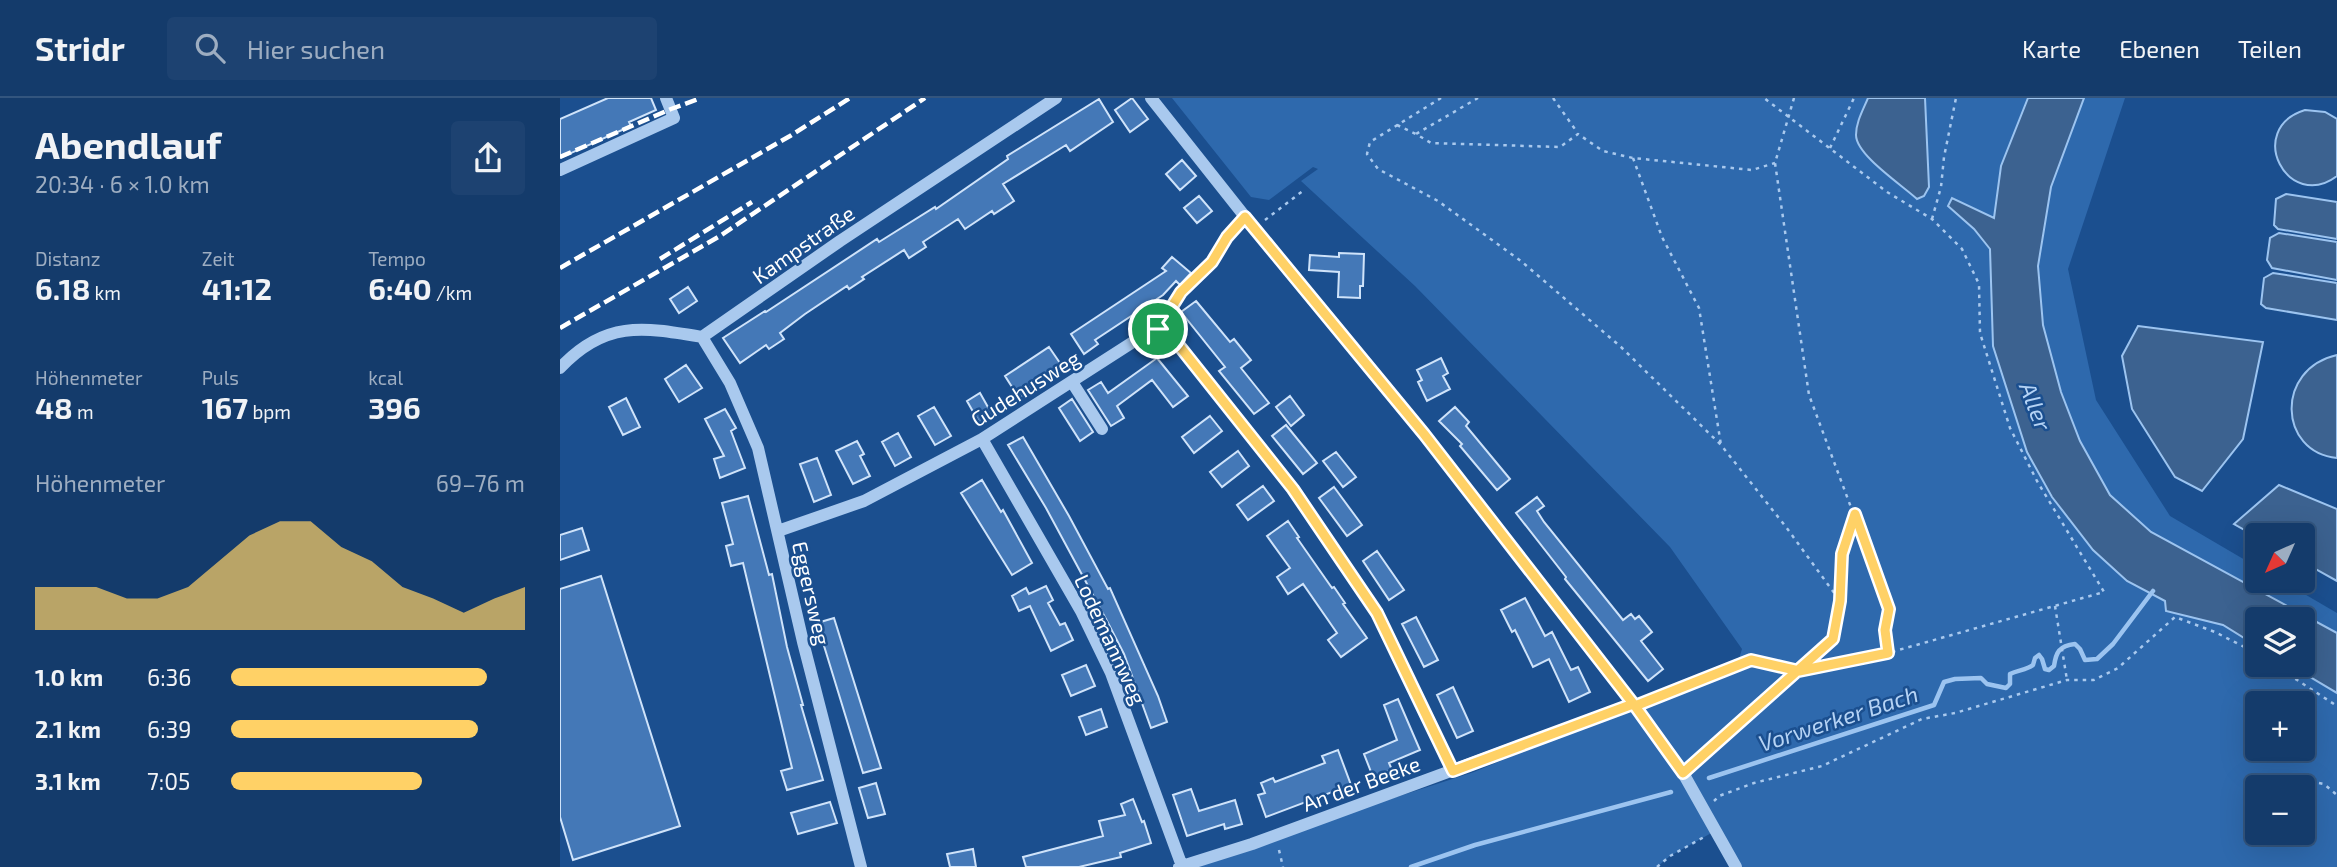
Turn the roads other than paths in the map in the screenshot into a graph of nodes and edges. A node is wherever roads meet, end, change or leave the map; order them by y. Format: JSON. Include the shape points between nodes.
{"nodes":[{"id":1,"x":666,"y":98,"type":"edge"},
{"id":2,"x":1056,"y":98,"type":"edge"},
{"id":3,"x":1152,"y":98,"type":"edge"},
{"id":4,"x":560,"y":170,"type":"edge"},
{"id":5,"x":702,"y":337,"type":"junction"},
{"id":6,"x":560,"y":368,"type":"edge"},
{"id":7,"x":1072,"y":382,"type":"junction"},
{"id":8,"x":1102,"y":429,"type":"dead end"},
{"id":9,"x":982,"y":439,"type":"junction"},
{"id":10,"x":778,"y":531,"type":"junction"},
{"id":11,"x":1634,"y":705,"type":"junction"},
{"id":12,"x":1453,"y":771,"type":"junction"},
{"id":13,"x":861,"y":867,"type":"edge"},
{"id":14,"x":1181,"y":867,"type":"edge"},
{"id":15,"x":1736,"y":867,"type":"edge"}],
"edges":[{"from":1,"to":4,"type":"street","via":[[674,118]]},
{"from":2,"to":5,"type":"street","name":"Kampstraße"},
{"from":3,"to":11,"type":"street","via":[[1424,434]]},
{"from":5,"to":6,"type":"street","via":[[653,329],[616,331],[577,349]]},
{"from":5,"to":10,"type":"street","name":"Eggersweg","via":[[730,383],[758,448]]},
{"from":7,"to":8,"type":"street"},
{"from":7,"to":9,"type":"street","name":"Gudehusweg"},
{"from":7,"to":12,"type":"street","name":"Gudehusweg","via":[[1147,333],[1158,329],[1169,333],[1293,489],[1370,601]]},
{"from":9,"to":10,"type":"street","name":"Gudehusweg","via":[[864,501]]},
{"from":9,"to":14,"type":"street","name":"Lodemannweg","via":[[1082,611],[1111,673]]},
{"from":10,"to":13,"type":"street","name":"Eggersweg"},
{"from":11,"to":12,"type":"street","name":"An der Beeke"},
{"from":11,"to":15,"type":"street","via":[[1683,773]]},
{"from":12,"to":14,"type":"street","name":"An der Beeke"}]}
